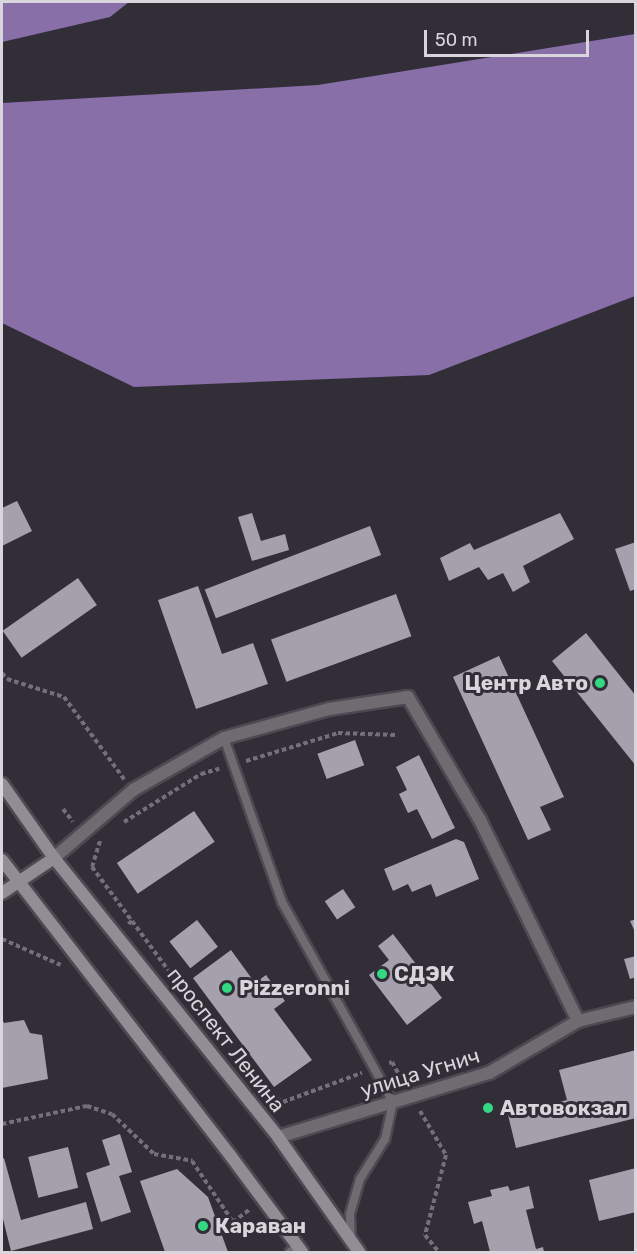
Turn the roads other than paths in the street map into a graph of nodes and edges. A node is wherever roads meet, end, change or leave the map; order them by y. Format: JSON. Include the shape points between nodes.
{"nodes":[{"id":1,"x":224,"y":738,"type":"junction"},
{"id":2,"x":2,"y":784,"type":"edge"},
{"id":3,"x":54,"y":858,"type":"junction"},
{"id":4,"x":2,"y":860,"type":"edge"},
{"id":5,"x":20,"y":884,"type":"junction"},
{"id":6,"x":2,"y":893,"type":"edge"},
{"id":7,"x":636,"y":1007,"type":"edge"},
{"id":8,"x":578,"y":1021,"type":"junction"},
{"id":9,"x":393,"y":1102,"type":"junction"},
{"id":10,"x":278,"y":1137,"type":"junction"},
{"id":11,"x":351,"y":1240,"type":"junction"},
{"id":12,"x":296,"y":1251,"type":"edge"},
{"id":13,"x":359,"y":1252,"type":"edge"}],
"edges":[{"from":1,"to":3,"type":"street","via":[[133,790]]},
{"from":1,"to":8,"type":"street","via":[[329,709],[408,697],[480,820]]},
{"from":1,"to":9,"type":"lane","via":[[282,902]]},
{"from":2,"to":3,"type":"main road","name":"проспект Ленина"},
{"from":3,"to":5,"type":"main road"},
{"from":3,"to":10,"type":"main road","name":"проспект Ленина"},
{"from":4,"to":5,"type":"main road"},
{"from":5,"to":6,"type":"main road"},
{"from":5,"to":12,"type":"main road","via":[[230,1155]]},
{"from":7,"to":8,"type":"street","name":"улица Угнич"},
{"from":8,"to":9,"type":"street","name":"улица Угнич","via":[[489,1073]]},
{"from":9,"to":10,"type":"street","name":"улица Угнич"},
{"from":9,"to":11,"type":"lane","via":[[385,1139],[360,1179],[350,1215]]},
{"from":10,"to":11,"type":"main road","name":"проспект Ленина"},
{"from":11,"to":13,"type":"main road","name":"проспект Ленина"}]}
